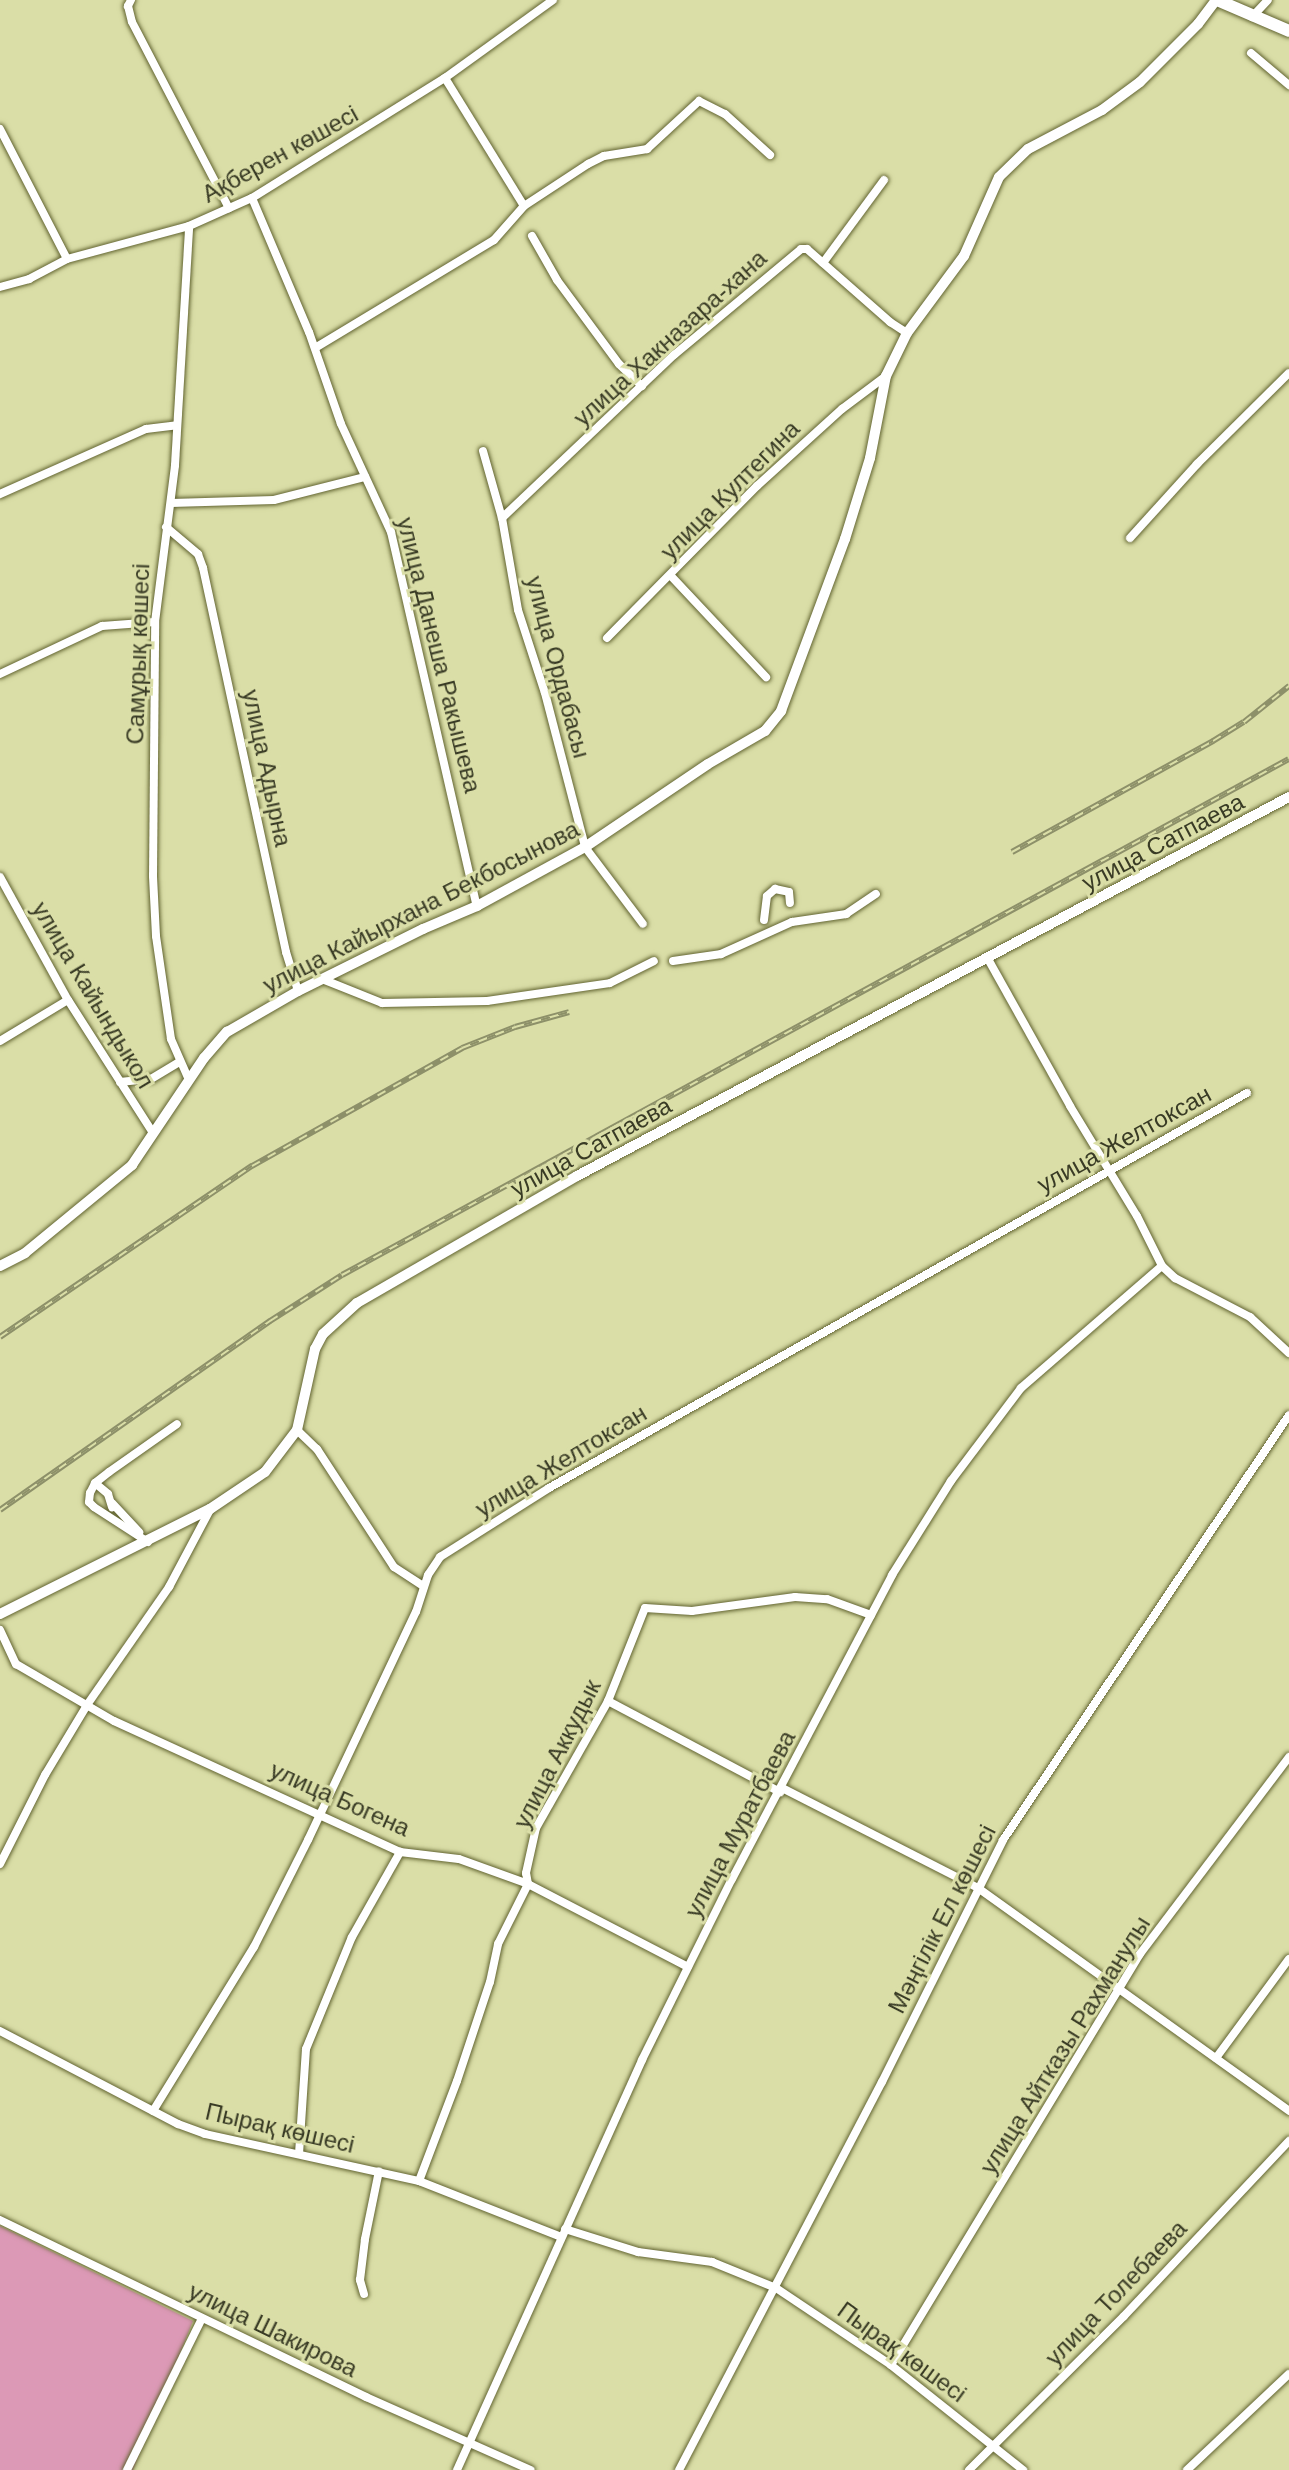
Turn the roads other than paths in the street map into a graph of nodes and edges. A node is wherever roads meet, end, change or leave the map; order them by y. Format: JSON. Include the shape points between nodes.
{"nodes":[{"id":1,"x":131,"y":0,"type":"edge"},
{"id":2,"x":553,"y":0,"type":"edge"},
{"id":3,"x":1216,"y":0,"type":"edge"},
{"id":4,"x":1268,"y":0,"type":"edge"},
{"id":5,"x":1251,"y":17,"type":"junction"},
{"id":6,"x":1289,"y":31,"type":"edge"},
{"id":7,"x":1251,"y":53,"type":"dead end"},
{"id":8,"x":445,"y":78,"type":"junction"},
{"id":9,"x":1289,"y":85,"type":"edge"},
{"id":10,"x":0,"y":129,"type":"edge"},
{"id":11,"x":770,"y":155,"type":"dead end"},
{"id":12,"x":884,"y":180,"type":"dead end"},
{"id":13,"x":252,"y":198,"type":"junction"},
{"id":14,"x":524,"y":206,"type":"junction"},
{"id":15,"x":229,"y":208,"type":"junction"},
{"id":16,"x":189,"y":226,"type":"junction"},
{"id":17,"x":532,"y":236,"type":"dead end"},
{"id":18,"x":67,"y":259,"type":"junction"},
{"id":19,"x":823,"y":263,"type":"junction"},
{"id":20,"x":0,"y":287,"type":"edge"},
{"id":21,"x":907,"y":333,"type":"junction"},
{"id":22,"x":315,"y":348,"type":"junction"},
{"id":23,"x":1289,"y":373,"type":"edge"},
{"id":24,"x":886,"y":376,"type":"junction"},
{"id":25,"x":642,"y":386,"type":"junction"},
{"id":26,"x":177,"y":425,"type":"junction"},
{"id":27,"x":483,"y":451,"type":"dead end"},
{"id":28,"x":365,"y":477,"type":"junction"},
{"id":29,"x":0,"y":494,"type":"edge"},
{"id":30,"x":171,"y":503,"type":"junction"},
{"id":31,"x":502,"y":518,"type":"junction"},
{"id":32,"x":166,"y":527,"type":"junction"},
{"id":33,"x":1130,"y":538,"type":"dead end"},
{"id":34,"x":671,"y":576,"type":"junction"},
{"id":35,"x":155,"y":622,"type":"junction"},
{"id":36,"x":607,"y":638,"type":"dead end"},
{"id":37,"x":0,"y":674,"type":"edge"},
{"id":38,"x":766,"y":677,"type":"dead end"},
{"id":39,"x":1289,"y":797,"type":"edge"},
{"id":40,"x":585,"y":847,"type":"junction"},
{"id":41,"x":0,"y":877,"type":"edge"},
{"id":42,"x":876,"y":894,"type":"dead end"},
{"id":43,"x":790,"y":903,"type":"dead end"},
{"id":44,"x":477,"y":906,"type":"junction"},
{"id":45,"x":764,"y":920,"type":"dead end"},
{"id":46,"x":643,"y":924,"type":"dead end"},
{"id":47,"x":988,"y":959,"type":"junction"},
{"id":48,"x":654,"y":961,"type":"dead end"},
{"id":49,"x":673,"y":961,"type":"dead end"},
{"id":50,"x":322,"y":979,"type":"junction"},
{"id":51,"x":298,"y":991,"type":"junction"},
{"id":52,"x":68,"y":1000,"type":"junction"},
{"id":53,"x":0,"y":1041,"type":"edge"},
{"id":54,"x":179,"y":1062,"type":"junction"},
{"id":55,"x":189,"y":1080,"type":"junction"},
{"id":56,"x":120,"y":1082,"type":"junction"},
{"id":57,"x":1247,"y":1093,"type":"dead end"},
{"id":58,"x":153,"y":1133,"type":"junction"},
{"id":59,"x":1108,"y":1169,"type":"junction"},
{"id":60,"x":0,"y":1266,"type":"edge"},
{"id":61,"x":1162,"y":1266,"type":"junction"},
{"id":62,"x":1289,"y":1353,"type":"edge"},
{"id":63,"x":1289,"y":1415,"type":"edge"},
{"id":64,"x":177,"y":1424,"type":"dead end"},
{"id":65,"x":297,"y":1430,"type":"junction"},
{"id":66,"x":95,"y":1483,"type":"junction"},
{"id":67,"x":112,"y":1503,"type":"junction"},
{"id":68,"x":210,"y":1509,"type":"junction"},
{"id":69,"x":107,"y":1516,"type":"junction"},
{"id":70,"x":148,"y":1542,"type":"junction"},
{"id":71,"x":423,"y":1586,"type":"junction"},
{"id":72,"x":0,"y":1614,"type":"edge"},
{"id":73,"x":871,"y":1615,"type":"junction"},
{"id":74,"x":0,"y":1630,"type":"edge"},
{"id":75,"x":608,"y":1701,"type":"junction"},
{"id":76,"x":87,"y":1705,"type":"junction"},
{"id":77,"x":1289,"y":1757,"type":"edge"},
{"id":78,"x":781,"y":1790,"type":"junction"},
{"id":79,"x":320,"y":1814,"type":"junction"},
{"id":80,"x":4,"y":1847,"type":"edge"},
{"id":81,"x":400,"y":1852,"type":"junction"},
{"id":82,"x":0,"y":1864,"type":"edge"},
{"id":83,"x":528,"y":1884,"type":"junction"},
{"id":84,"x":978,"y":1888,"type":"junction"},
{"id":85,"x":1289,"y":1959,"type":"edge"},
{"id":86,"x":688,"y":1967,"type":"junction"},
{"id":87,"x":1118,"y":1989,"type":"junction"},
{"id":88,"x":0,"y":2031,"type":"edge"},
{"id":89,"x":1216,"y":2058,"type":"junction"},
{"id":90,"x":153,"y":2111,"type":"junction"},
{"id":91,"x":1289,"y":2111,"type":"edge"},
{"id":92,"x":1289,"y":2141,"type":"edge"},
{"id":93,"x":299,"y":2154,"type":"junction"},
{"id":94,"x":379,"y":2171,"type":"junction"},
{"id":95,"x":419,"y":2181,"type":"junction"},
{"id":96,"x":0,"y":2220,"type":"edge"},
{"id":97,"x":563,"y":2233,"type":"junction"},
{"id":98,"x":776,"y":2288,"type":"junction"},
{"id":99,"x":364,"y":2294,"type":"dead end"},
{"id":100,"x":202,"y":2318,"type":"junction"},
{"id":101,"x":891,"y":2365,"type":"junction"},
{"id":102,"x":1289,"y":2374,"type":"edge"},
{"id":103,"x":467,"y":2444,"type":"junction"},
{"id":104,"x":994,"y":2445,"type":"junction"},
{"id":105,"x":127,"y":2470,"type":"edge"},
{"id":106,"x":457,"y":2470,"type":"edge"},
{"id":107,"x":531,"y":2470,"type":"edge"},
{"id":108,"x":679,"y":2470,"type":"edge"},
{"id":109,"x":969,"y":2470,"type":"edge"},
{"id":110,"x":1023,"y":2470,"type":"edge"},
{"id":111,"x":1187,"y":2470,"type":"edge"}],
"edges":[{"from":1,"to":15,"type":"street","via":[[132,22]]},
{"from":2,"to":8,"type":"street","name":"Ақберен көшесі"},
{"from":3,"to":5,"type":"main road"},
{"from":3,"to":21,"type":"street","name":"улица Кайырхана Бекбосынова","via":[[1140,82],[1012,161],[989,194],[964,256]]},
{"from":4,"to":5,"type":"street"},
{"from":5,"to":6,"type":"main road"},
{"from":7,"to":9,"type":"street"},
{"from":8,"to":13,"type":"street","name":"Ақберен көшесі"},
{"from":8,"to":14,"type":"street"},
{"from":10,"to":18,"type":"street"},
{"from":11,"to":14,"type":"street","via":[[725,114],[699,101],[647,149],[596,160]]},
{"from":12,"to":19,"type":"street"},
{"from":13,"to":15,"type":"street","name":"Ақберен көшесі"},
{"from":13,"to":22,"type":"street","name":"улица Данеша Ракышева"},
{"from":14,"to":22,"type":"street","via":[[494,240]]},
{"from":15,"to":16,"type":"street","name":"Ақберен көшесі"},
{"from":16,"to":18,"type":"street","name":"Ақберен көшесі"},
{"from":16,"to":26,"type":"street","name":"Самұрық көшесі"},
{"from":17,"to":25,"type":"street","via":[[557,280]]},
{"from":18,"to":20,"type":"street","name":"Ақберен көшесі"},
{"from":19,"to":21,"type":"street"},
{"from":19,"to":25,"type":"street","name":"улица Хакназара-хана","via":[[801,249]]},
{"from":21,"to":24,"type":"street","name":"улица Кайырхана Бекбосынова"},
{"from":22,"to":28,"type":"street","name":"улица Данеша Ракышева"},
{"from":23,"to":33,"type":"street"},
{"from":24,"to":34,"type":"street","name":"улица Култегина","via":[[757,486]]},
{"from":24,"to":40,"type":"street","name":"улица Кайырхана Бекбосынова","via":[[873,445],[845,539],[781,711],[765,731]]},
{"from":25,"to":31,"type":"street","name":"улица Хакназара-хана"},
{"from":26,"to":29,"type":"street","via":[[146,429]]},
{"from":26,"to":30,"type":"street","name":"Самұрық көшесі"},
{"from":27,"to":31,"type":"street","name":"улица Ордабасы"},
{"from":28,"to":30,"type":"street","via":[[274,500]]},
{"from":28,"to":44,"type":"street","name":"улица Данеша Ракышева","via":[[391,532]]},
{"from":30,"to":32,"type":"street","name":"Самұрық көшесі"},
{"from":31,"to":40,"type":"street","name":"улица Ордабасы","via":[[518,610]]},
{"from":32,"to":35,"type":"street","name":"Самұрық көшесі"},
{"from":32,"to":51,"type":"street","name":"улица Адырна","via":[[198,554]]},
{"from":34,"to":36,"type":"street","name":"улица Култегина"},
{"from":34,"to":38,"type":"street"},
{"from":35,"to":37,"type":"street","via":[[102,626]]},
{"from":35,"to":54,"type":"street","name":"Самұрық көшесі","via":[[155,921],[171,1039]]},
{"from":39,"to":47,"type":"street","name":"улица Сатпаева"},
{"from":40,"to":44,"type":"street","name":"улица Кайырхана Бекбосынова"},
{"from":40,"to":46,"type":"street"},
{"from":41,"to":52,"type":"street","name":"улица Кайындыкол"},
{"from":42,"to":49,"type":"street","via":[[846,914],[792,922],[721,954]]},
{"from":43,"to":45,"type":"street","via":[[789,892],[775,889],[767,896]]},
{"from":44,"to":50,"type":"street","name":"улица Кайырхана Бекбосынова"},
{"from":47,"to":59,"type":"street"},
{"from":47,"to":65,"type":"street","name":"улица Сатпаева","via":[[590,1169],[357,1303],[323,1334],[315,1349]]},
{"from":48,"to":50,"type":"street","via":[[610,983],[487,1001],[382,1003]]},
{"from":50,"to":51,"type":"street","name":"улица Кайырхана Бекбосынова"},
{"from":51,"to":55,"type":"street","name":"улица Кайырхана Бекбосынова","via":[[227,1032]]},
{"from":52,"to":53,"type":"street"},
{"from":52,"to":56,"type":"street","name":"улица Кайындыкол"},
{"from":54,"to":55,"type":"street","name":"Самұрық көшесі"},
{"from":54,"to":56,"type":"street","via":[[151,1079]]},
{"from":55,"to":58,"type":"street","name":"улица Кайырхана Бекбосынова"},
{"from":56,"to":58,"type":"street","name":"улица Кайындыкол"},
{"from":57,"to":59,"type":"street","name":"улица Желтоксан"},
{"from":58,"to":60,"type":"street","name":"улица Кайырхана Бекбосынова","via":[[132,1165],[25,1253]]},
{"from":59,"to":61,"type":"street"},
{"from":59,"to":71,"type":"street","name":"улица Желтоксан","via":[[549,1488],[440,1557]]},
{"from":61,"to":62,"type":"street","via":[[1250,1317]]},
{"from":61,"to":73,"type":"street","name":"улица Муратбаева","via":[[1021,1388],[925,1521]]},
{"from":63,"to":84,"type":"street","name":"Мәңгілік Ел көшесі","via":[[1036,1788]]},
{"from":64,"to":66,"type":"street"},
{"from":65,"to":68,"type":"street","name":"улица Сатпаева","via":[[265,1472]]},
{"from":65,"to":71,"type":"street","via":[[317,1449],[394,1567]]},
{"from":66,"to":67,"type":"street"},
{"from":66,"to":69,"type":"street","via":[[89,1502]]},
{"from":67,"to":69,"type":"street"},
{"from":67,"to":70,"type":"street"},
{"from":68,"to":70,"type":"street","name":"улица Сатпаева"},
{"from":68,"to":76,"type":"street","via":[[169,1587]]},
{"from":69,"to":70,"type":"street"},
{"from":70,"to":72,"type":"street","name":"улица Сатпаева"},
{"from":71,"to":79,"type":"street","name":"улица Желтоксан","via":[[416,1612]]},
{"from":73,"to":75,"type":"street","name":"улица Аккудык","via":[[827,1599],[795,1597],[692,1611],[645,1608]]},
{"from":73,"to":78,"type":"street","name":"улица Муратбаева"},
{"from":74,"to":76,"type":"street","name":"улица Богена","via":[[16,1664]]},
{"from":75,"to":78,"type":"street"},
{"from":75,"to":83,"type":"street","name":"улица Аккудык","via":[[536,1828]]},
{"from":76,"to":79,"type":"street","name":"улица Богена"},
{"from":76,"to":80,"type":"street"},
{"from":77,"to":87,"type":"street","name":"улица Айтказы Рахманулы"},
{"from":78,"to":84,"type":"street"},
{"from":78,"to":86,"type":"street","name":"улица Муратбаева"},
{"from":79,"to":81,"type":"street","name":"улица Богена"},
{"from":79,"to":90,"type":"street","name":"улица Желтоксан","via":[[254,1947]]},
{"from":80,"to":82,"type":"street"},
{"from":81,"to":83,"type":"street","name":"улица Богена","via":[[459,1859]]},
{"from":81,"to":93,"type":"street","via":[[352,1937],[306,2049]]},
{"from":83,"to":86,"type":"street","name":"улица Богена"},
{"from":83,"to":95,"type":"street","name":"улица Аккудык","via":[[498,1944],[462,2067]]},
{"from":84,"to":87,"type":"street"},
{"from":84,"to":98,"type":"street","name":"Мәңгілік Ел көшесі"},
{"from":85,"to":89,"type":"street"},
{"from":86,"to":97,"type":"street","name":"улица Муратбаева"},
{"from":87,"to":89,"type":"street"},
{"from":87,"to":101,"type":"street","name":"улица Айтказы Рахманулы"},
{"from":88,"to":90,"type":"street","name":"Пырақ көшесі"},
{"from":89,"to":91,"type":"street"},
{"from":90,"to":93,"type":"street","name":"Пырақ көшесі","via":[[205,2134]]},
{"from":92,"to":104,"type":"street","name":"улица Толебаева"},
{"from":93,"to":94,"type":"street","name":"Пырақ көшесі"},
{"from":94,"to":95,"type":"street","name":"Пырақ көшесі"},
{"from":94,"to":99,"type":"street","via":[[362,2266]]},
{"from":95,"to":97,"type":"street","name":"Пырақ көшесі"},
{"from":96,"to":100,"type":"street","name":"улица Шакирова"},
{"from":97,"to":98,"type":"street","name":"Пырақ көшесі","via":[[638,2252],[712,2262]]},
{"from":97,"to":103,"type":"street","name":"улица Муратбаева"},
{"from":98,"to":101,"type":"street","name":"Пырақ көшесі"},
{"from":98,"to":108,"type":"street","name":"Мәңгілік Ел көшесі"},
{"from":100,"to":103,"type":"street","name":"улица Шакирова"},
{"from":100,"to":105,"type":"street"},
{"from":101,"to":104,"type":"street","name":"Пырақ көшесі"},
{"from":102,"to":111,"type":"street"},
{"from":103,"to":106,"type":"street","name":"улица Муратбаева"},
{"from":103,"to":107,"type":"street","name":"улица Шакирова"},
{"from":104,"to":109,"type":"street","name":"улица Толебаева"},
{"from":104,"to":110,"type":"street","name":"Пырақ көшесі"}]}
